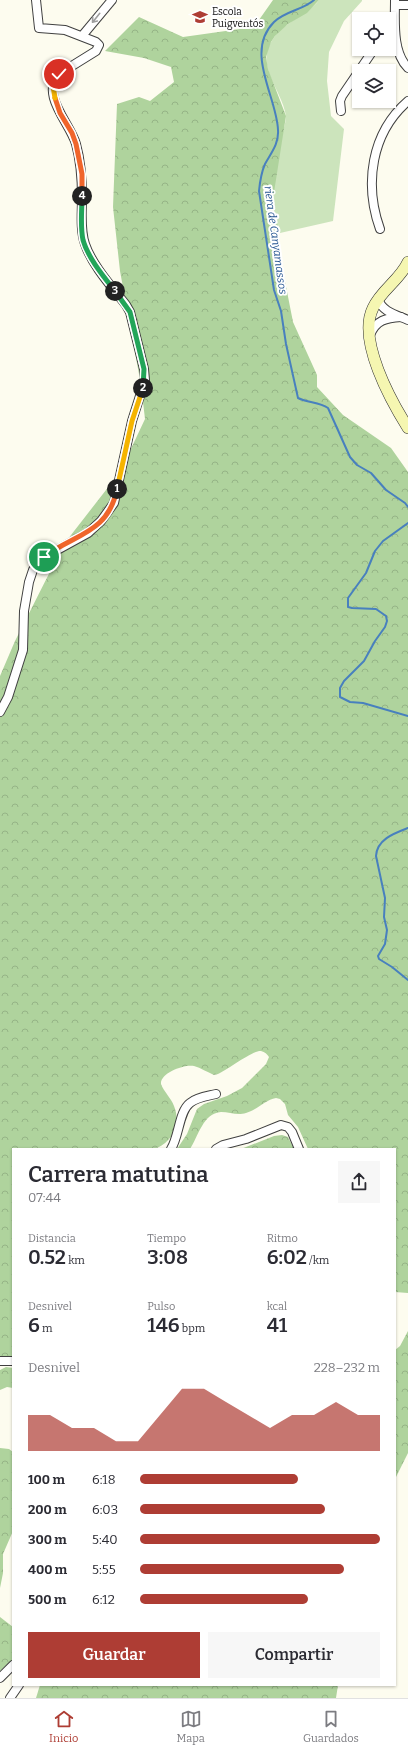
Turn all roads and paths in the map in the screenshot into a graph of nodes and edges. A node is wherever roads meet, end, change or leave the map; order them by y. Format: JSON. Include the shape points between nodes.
{"nodes":[{"id":1,"x":36,"y":0,"type":"edge"},
{"id":2,"x":112,"y":0,"type":"edge"},
{"id":3,"x":395,"y":2,"type":"edge"},
{"id":4,"x":408,"y":5,"type":"edge"},
{"id":5,"x":394,"y":12,"type":"edge"},
{"id":6,"x":82,"y":36,"type":"junction"},
{"id":7,"x":396,"y":47,"type":"edge"},
{"id":8,"x":369,"y":56,"type":"edge"},
{"id":9,"x":408,"y":68,"type":"edge"},
{"id":10,"x":408,"y":100,"type":"edge"},
{"id":11,"x":341,"y":111,"type":"dead end"},
{"id":12,"x":380,"y":229,"type":"dead end"},
{"id":13,"x":408,"y":262,"type":"edge"},
{"id":14,"x":378,"y":299,"type":"junction"},
{"id":15,"x":404,"y":319,"type":"edge"},
{"id":16,"x":369,"y":337,"type":"junction"},
{"id":17,"x":408,"y":428,"type":"edge"},
{"id":18,"x":0,"y":712,"type":"edge"},
{"id":19,"x":216,"y":1094,"type":"dead end"},
{"id":20,"x":172,"y":1148,"type":"edge"},
{"id":21,"x":218,"y":1148,"type":"edge"},
{"id":22,"x":299,"y":1148,"type":"edge"},
{"id":23,"x":12,"y":1361,"type":"edge"},
{"id":24,"x":0,"y":1362,"type":"edge"},
{"id":25,"x":12,"y":1666,"type":"edge"},
{"id":26,"x":0,"y":1678,"type":"edge"},
{"id":27,"x":18,"y":1686,"type":"edge"},
{"id":28,"x":10,"y":1698,"type":"edge"}],
"edges":[{"from":1,"to":6,"type":"street","via":[[39,28],[65,30]]},
{"from":2,"to":6,"type":"street","one_way":true},
{"from":3,"to":4,"type":"street"},
{"from":3,"to":5,"type":"street"},
{"from":6,"to":18,"type":"street","via":[[96,42],[98,48],[59,74],[53,86],[54,96],[60,113],[72,133],[79,159],[82,174],[84,242],[90,256],[130,312],[145,380],[132,421],[116,496],[110,509],[88,533],[48,555],[33,570],[24,611],[23,650],[8,697]]},
{"from":7,"to":9,"type":"street","via":[[401,60]]},
{"from":8,"to":11,"type":"street","via":[[342,96]]},
{"from":10,"to":12,"type":"street","via":[[383,130],[375,153],[372,167],[372,203]]},
{"from":13,"to":14,"type":"street","via":[[398,278]]},
{"from":14,"to":15,"type":"street","via":[[383,308]]},
{"from":14,"to":16,"type":"street","via":[[369,317]]},
{"from":15,"to":16,"type":"street","via":[[388,318],[379,322]]},
{"from":16,"to":17,"type":"street","via":[[385,385]]},
{"from":19,"to":20,"type":"street","via":[[196,1099],[188,1104]]},
{"from":21,"to":22,"type":"street","via":[[283,1125],[292,1132]]},
{"from":23,"to":24,"type":"street"},
{"from":25,"to":26,"type":"street"},
{"from":27,"to":28,"type":"street"}]}
